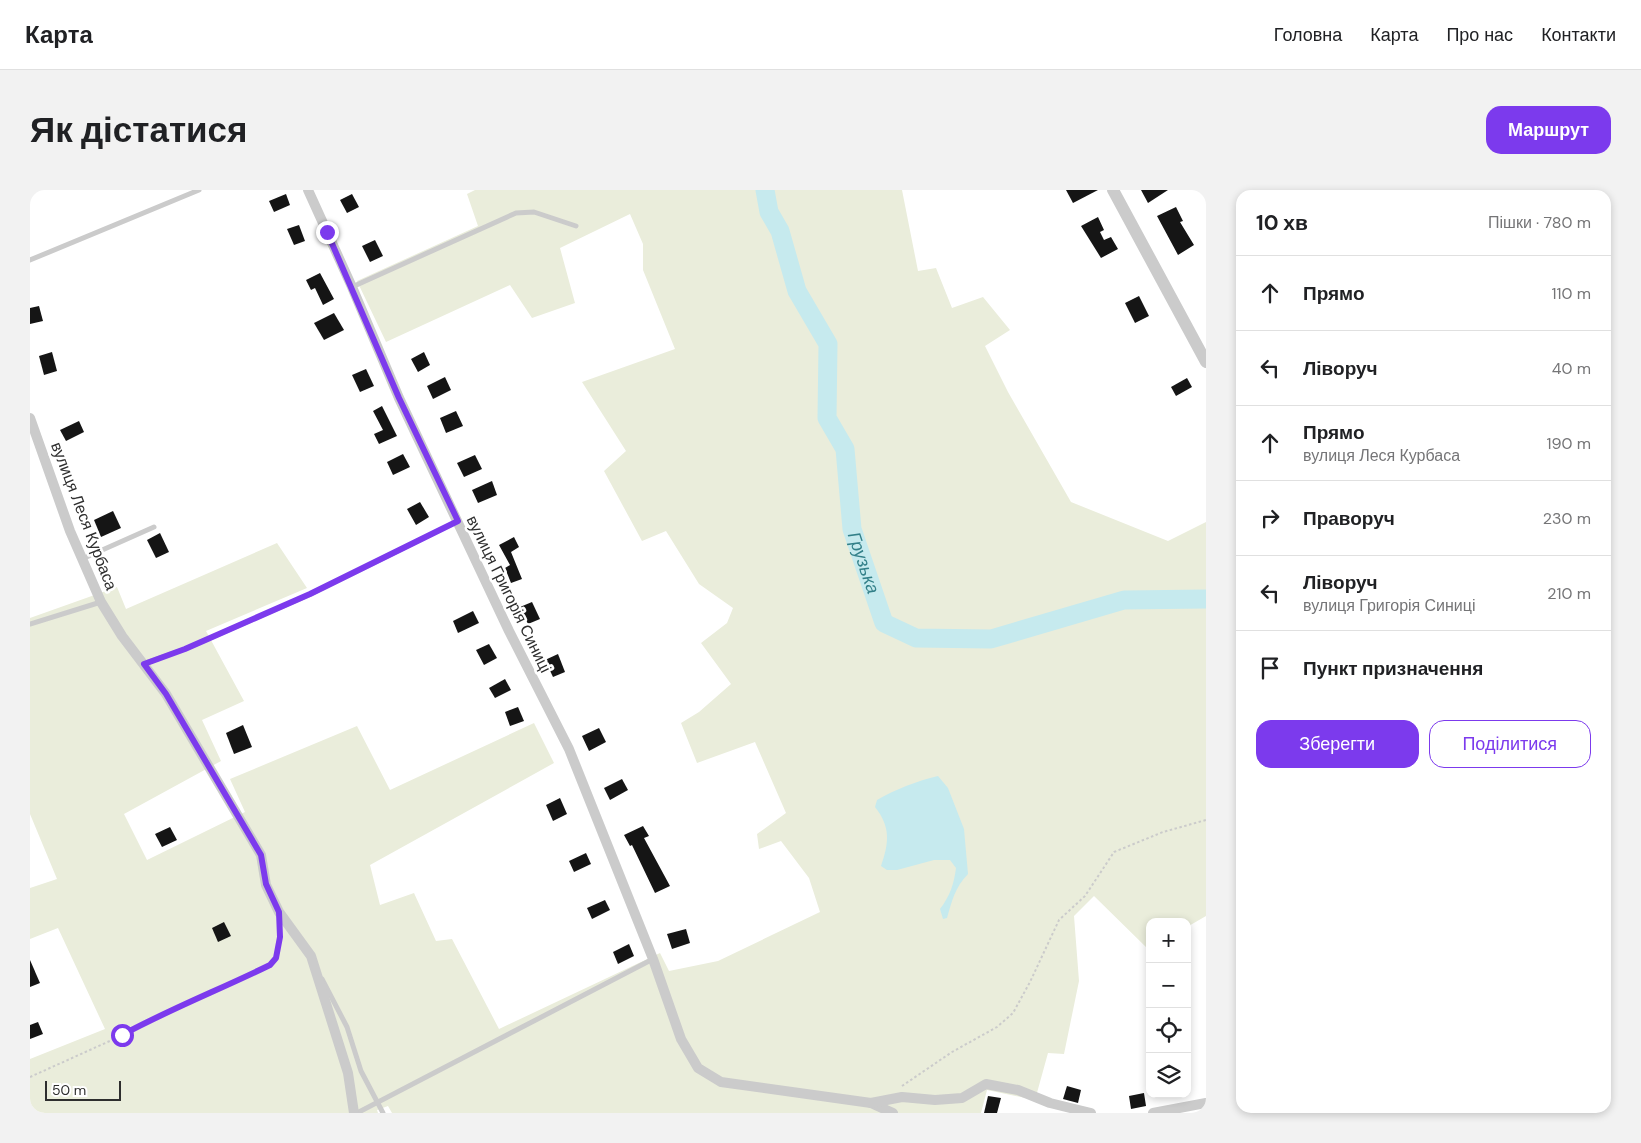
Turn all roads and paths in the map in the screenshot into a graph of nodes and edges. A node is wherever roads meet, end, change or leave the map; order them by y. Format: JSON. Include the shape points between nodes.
{"nodes":[{"id":1,"x":199,"y":190,"type":"edge"},
{"id":2,"x":308,"y":190,"type":"edge"},
{"id":3,"x":1114,"y":190,"type":"edge"},
{"id":4,"x":576,"y":226,"type":"dead end"},
{"id":5,"x":30,"y":260,"type":"edge"},
{"id":6,"x":352,"y":288,"type":"junction"},
{"id":7,"x":1206,"y":362,"type":"edge"},
{"id":8,"x":30,"y":418,"type":"edge"},
{"id":9,"x":458,"y":521,"type":"junction"},
{"id":10,"x":154,"y":527,"type":"dead end"},
{"id":11,"x":82,"y":559,"type":"junction"},
{"id":12,"x":101,"y":602,"type":"junction"},
{"id":13,"x":30,"y":624,"type":"edge"},
{"id":14,"x":144,"y":664,"type":"junction"},
{"id":15,"x":1206,"y":820,"type":"edge"},
{"id":16,"x":279,"y":912,"type":"junction"},
{"id":17,"x":311,"y":956,"type":"junction"},
{"id":18,"x":653,"y":959,"type":"junction"},
{"id":19,"x":30,"y":1077,"type":"edge"},
{"id":20,"x":903,"y":1086,"type":"dead end"},
{"id":21,"x":871,"y":1102,"type":"junction"},
{"id":22,"x":378,"y":1103,"type":"junction"},
{"id":23,"x":1206,"y":1103,"type":"edge"},
{"id":24,"x":354,"y":1113,"type":"edge"},
{"id":25,"x":357,"y":1113,"type":"edge"},
{"id":26,"x":383,"y":1113,"type":"edge"},
{"id":27,"x":893,"y":1113,"type":"edge"},
{"id":28,"x":1091,"y":1113,"type":"edge"},
{"id":29,"x":1153,"y":1113,"type":"edge"}],
"edges":[{"from":1,"to":5,"type":"lane"},
{"from":2,"to":6,"type":"street","name":"вулиця Григорія Синиці"},
{"from":3,"to":7,"type":"street"},
{"from":4,"to":6,"type":"lane","via":[[534,212],[516,213]]},
{"from":6,"to":9,"type":"street","name":"вулиця Григорія Синиці","via":[[399,398]]},
{"from":8,"to":11,"type":"street","name":"вулиця Леся Курбаса"},
{"from":9,"to":14,"type":"lane","via":[[310,594]]},
{"from":9,"to":18,"type":"street","name":"вулиця Григорія Синиці","via":[[508,631],[569,749]]},
{"from":10,"to":11,"type":"lane"},
{"from":11,"to":12,"type":"street","name":"вулиця Леся Курбаса"},
{"from":12,"to":13,"type":"lane"},
{"from":12,"to":14,"type":"street","name":"вулиця Леся Курбаса"},
{"from":14,"to":16,"type":"street","name":"вулиця Леся Курбаса","via":[[166,694],[261,855],[266,884]]},
{"from":15,"to":20,"type":"path","via":[[1163,832],[1114,852],[1084,896],[1059,920],[1013,1013],[997,1028],[952,1052]]},
{"from":16,"to":17,"type":"street","name":"вулиця Леся Курбаса"},
{"from":16,"to":19,"type":"path","via":[[280,937],[276,958],[270,965]]},
{"from":17,"to":22,"type":"lane","via":[[347,1027],[361,1071]]},
{"from":17,"to":24,"type":"street","name":"вулиця Леся Курбаса","via":[[348,1072]]},
{"from":18,"to":21,"type":"street","name":"вулиця Григорія Синиці","via":[[681,1039],[698,1068],[721,1082]]},
{"from":18,"to":22,"type":"lane"},
{"from":21,"to":27,"type":"street"},
{"from":21,"to":28,"type":"street","via":[[902,1097],[962,1098],[986,1084],[1018,1090],[1050,1103]]},
{"from":22,"to":25,"type":"lane"},
{"from":22,"to":26,"type":"lane"},
{"from":23,"to":29,"type":"street"}]}
